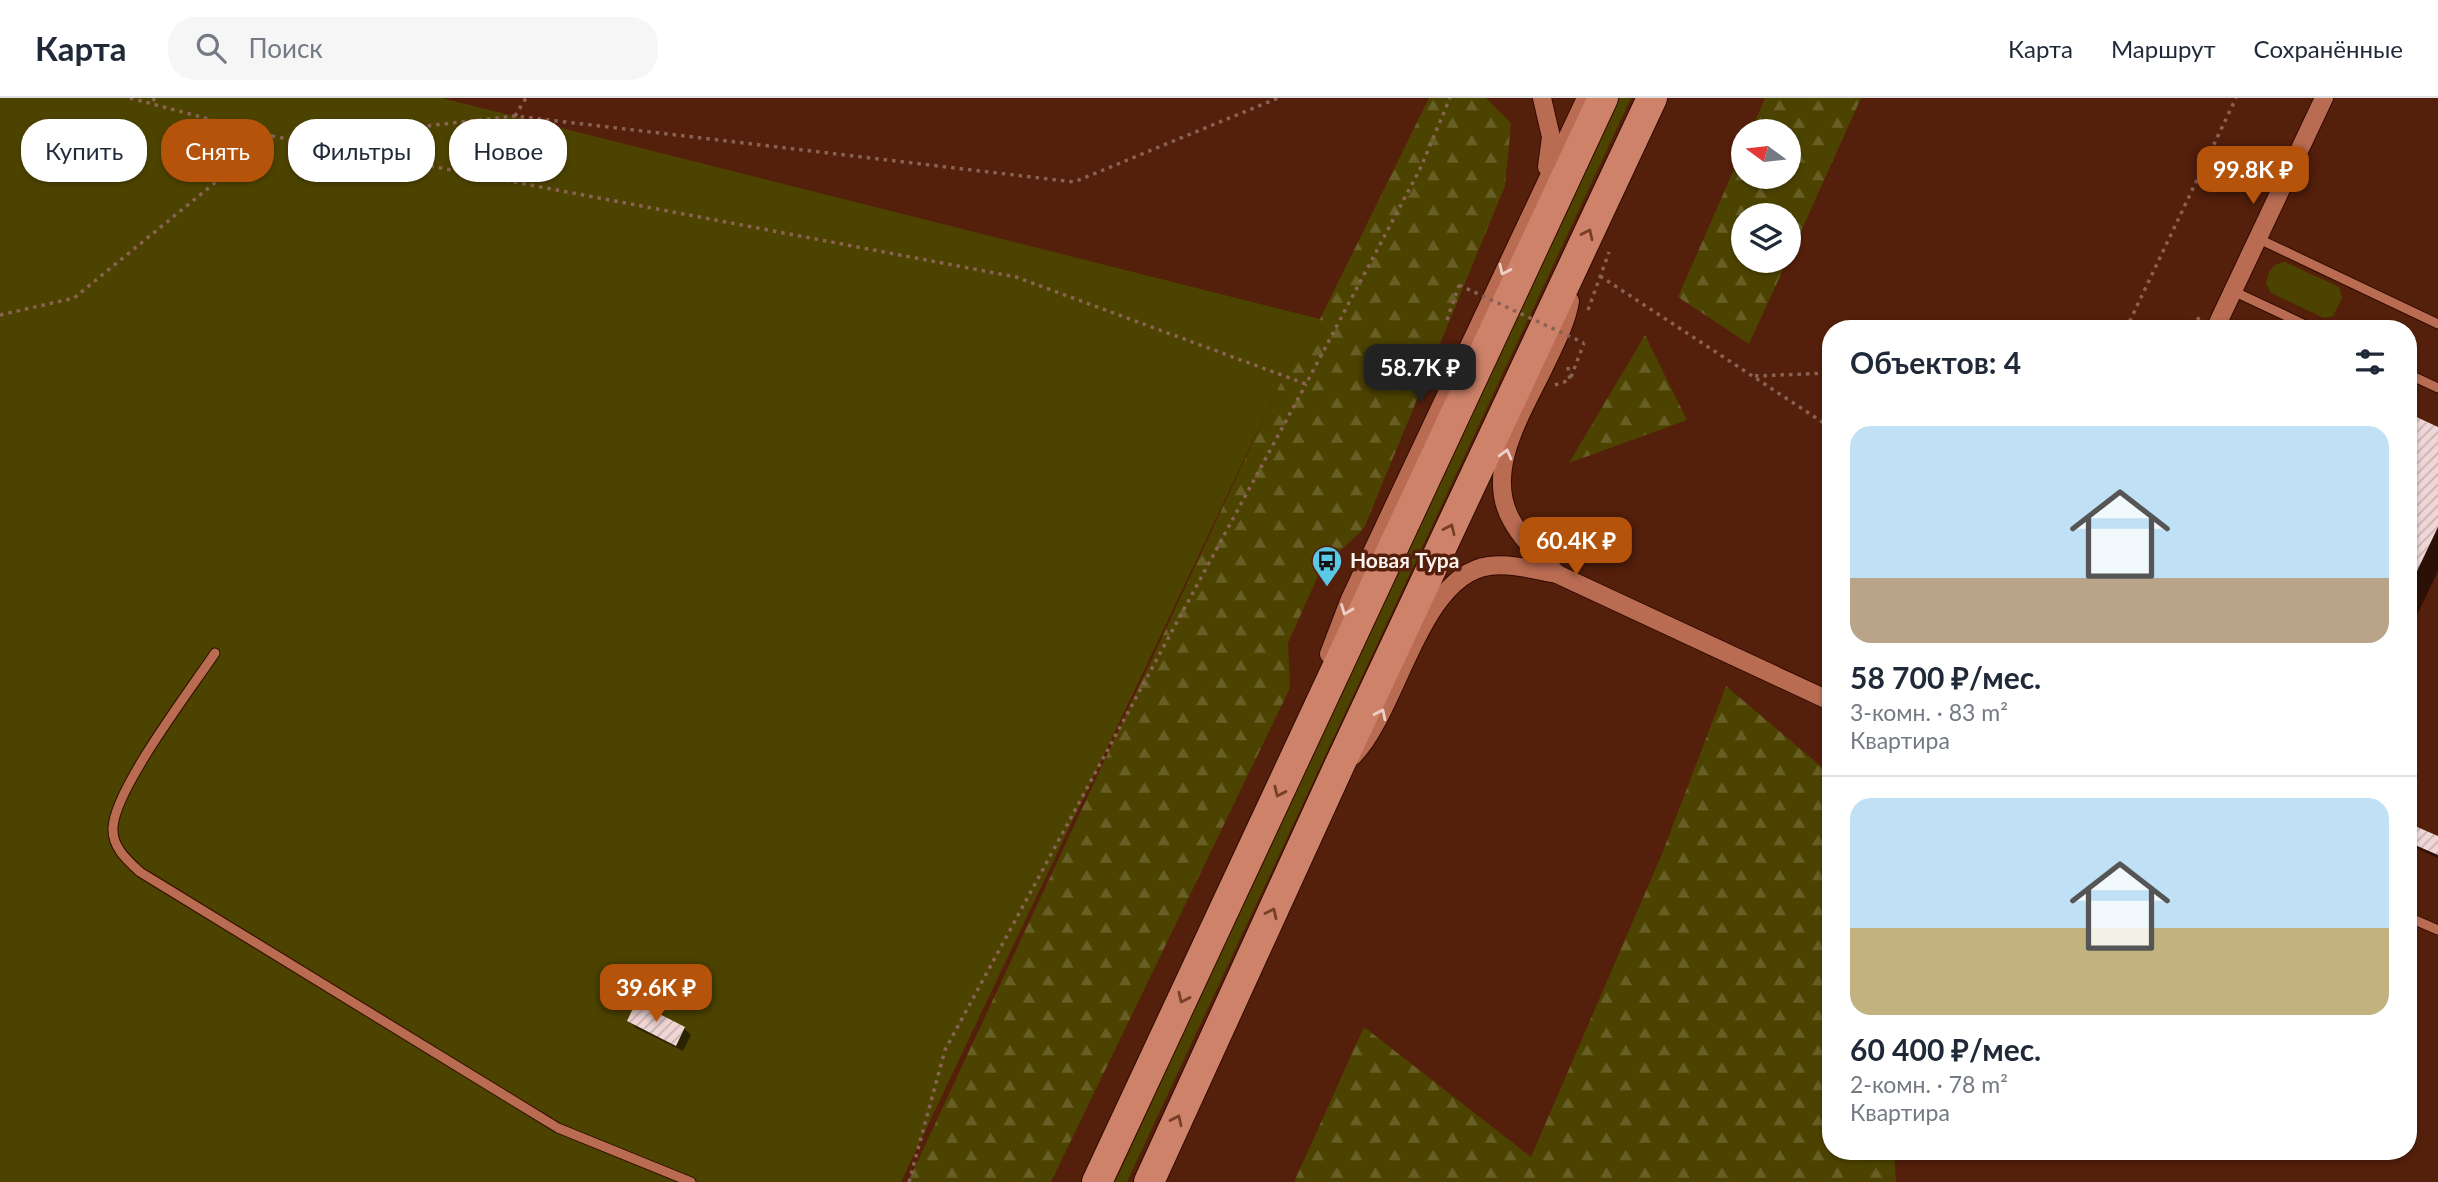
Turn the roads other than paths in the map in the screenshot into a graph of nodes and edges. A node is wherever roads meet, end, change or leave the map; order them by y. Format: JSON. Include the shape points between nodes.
{"nodes":[{"id":1,"x":1542,"y":98,"type":"edge"},
{"id":2,"x":1586,"y":98,"type":"edge"},
{"id":3,"x":1603,"y":98,"type":"edge"},
{"id":4,"x":1652,"y":98,"type":"edge"},
{"id":5,"x":2324,"y":98,"type":"edge"},
{"id":6,"x":1545,"y":182,"type":"junction"},
{"id":7,"x":2259,"y":239,"type":"junction"},
{"id":8,"x":1586,"y":271,"type":"junction"},
{"id":9,"x":2233,"y":291,"type":"junction"},
{"id":10,"x":2219,"y":320,"type":"edge"},
{"id":11,"x":2295,"y":320,"type":"edge"},
{"id":12,"x":2438,"y":324,"type":"edge"},
{"id":13,"x":2417,"y":378,"type":"edge"},
{"id":14,"x":2438,"y":388,"type":"edge"},
{"id":15,"x":1557,"y":574,"type":"junction"},
{"id":16,"x":215,"y":653,"type":"dead end"},
{"id":17,"x":1822,"y":697,"type":"edge"},
{"id":18,"x":1307,"y":730,"type":"junction"},
{"id":19,"x":1339,"y":766,"type":"junction"},
{"id":20,"x":2417,"y":921,"type":"edge"},
{"id":21,"x":2438,"y":930,"type":"edge"},
{"id":22,"x":691,"y":1182,"type":"edge"},
{"id":23,"x":1097,"y":1182,"type":"edge"},
{"id":24,"x":1149,"y":1182,"type":"edge"}],
"edges":[{"from":1,"to":6,"type":"street","via":[[1551,137]]},
{"from":2,"to":6,"type":"street"},
{"from":3,"to":18,"type":"highway"},
{"from":8,"to":4,"type":"highway","one_way":true},
{"from":5,"to":7,"type":"street"},
{"from":6,"to":18,"type":"street","one_way":true,"via":[[1350,599]]},
{"from":7,"to":9,"type":"street"},
{"from":7,"to":12,"type":"lane"},
{"from":15,"to":8,"type":"street","one_way":true,"via":[[1510,519],[1502,470],[1508,444]]},
{"from":19,"to":8,"type":"highway","one_way":true},
{"from":9,"to":10,"type":"street"},
{"from":9,"to":11,"type":"lane"},
{"from":13,"to":14,"type":"lane"},
{"from":15,"to":17,"type":"street"},
{"from":19,"to":15,"type":"street","one_way":true,"via":[[1371,735],[1446,590],[1485,566]]},
{"from":16,"to":22,"type":"lane","via":[[122,796],[112,830],[125,858],[140,872],[558,1128]]},
{"from":18,"to":23,"type":"highway","one_way":true},
{"from":24,"to":19,"type":"highway","one_way":true},
{"from":20,"to":21,"type":"lane"}]}
